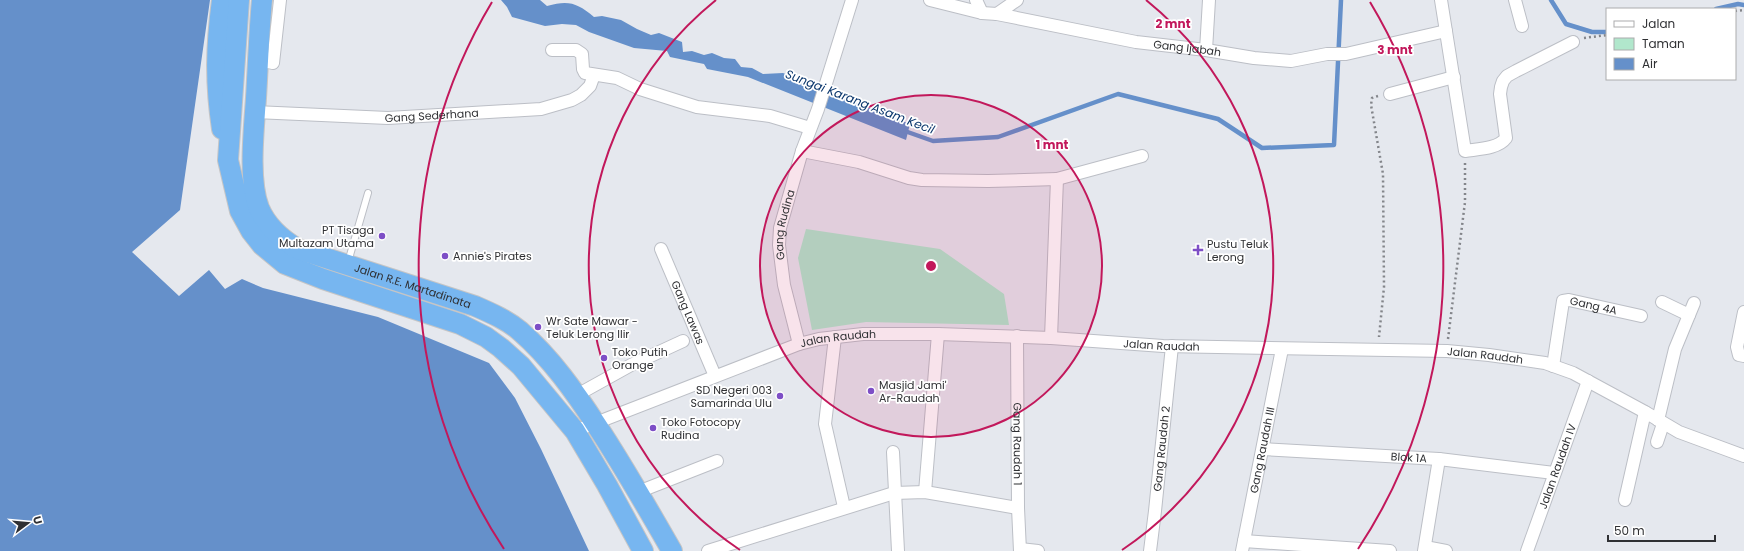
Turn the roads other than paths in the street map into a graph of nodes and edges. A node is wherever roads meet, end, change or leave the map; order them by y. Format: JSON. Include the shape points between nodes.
{"nodes":[{"id":1,"x":222,"y":0,"type":"edge"},
{"id":2,"x":239,"y":0,"type":"edge"},
{"id":3,"x":262,"y":0,"type":"edge"},
{"id":4,"x":280,"y":0,"type":"edge"},
{"id":5,"x":852,"y":0,"type":"edge"},
{"id":6,"x":930,"y":0,"type":"edge"},
{"id":7,"x":976,"y":0,"type":"edge"},
{"id":8,"x":1017,"y":0,"type":"edge"},
{"id":9,"x":1209,"y":0,"type":"edge"},
{"id":10,"x":1441,"y":0,"type":"edge"},
{"id":11,"x":1515,"y":0,"type":"edge"},
{"id":12,"x":982,"y":13,"type":"junction"},
{"id":13,"x":997,"y":14,"type":"junction"},
{"id":14,"x":1522,"y":26,"type":"dead end"},
{"id":15,"x":1446,"y":31,"type":"junction"},
{"id":16,"x":1573,"y":42,"type":"road end"},
{"id":17,"x":552,"y":50,"type":"dead end"},
{"id":18,"x":1206,"y":50,"type":"junction"},
{"id":19,"x":258,"y":60,"type":"junction"},
{"id":20,"x":594,"y":74,"type":"junction"},
{"id":21,"x":1454,"y":77,"type":"junction"},
{"id":22,"x":1390,"y":94,"type":"road end"},
{"id":23,"x":255,"y":112,"type":"junction"},
{"id":24,"x":810,"y":128,"type":"junction"},
{"id":25,"x":802,"y":151,"type":"junction"},
{"id":26,"x":1142,"y":156,"type":"dead end"},
{"id":27,"x":228,"y":160,"type":"junction"},
{"id":28,"x":1057,"y":179,"type":"junction"},
{"id":29,"x":368,"y":193,"type":"dead end"},
{"id":30,"x":661,"y":249,"type":"dead end"},
{"id":31,"x":346,"y":265,"type":"junction"},
{"id":32,"x":1662,"y":302,"type":"dead end"},
{"id":33,"x":1694,"y":303,"type":"dead end"},
{"id":34,"x":1744,"y":312,"type":"edge"},
{"id":35,"x":1689,"y":315,"type":"junction"},
{"id":36,"x":1641,"y":316,"type":"dead end"},
{"id":37,"x":938,"y":334,"type":"junction"},
{"id":38,"x":1017,"y":336,"type":"junction"},
{"id":39,"x":835,"y":337,"type":"junction"},
{"id":40,"x":1051,"y":338,"type":"junction"},
{"id":41,"x":683,"y":341,"type":"dead end"},
{"id":42,"x":799,"y":344,"type":"junction"},
{"id":43,"x":1172,"y":346,"type":"junction"},
{"id":44,"x":1282,"y":349,"type":"junction"},
{"id":45,"x":1744,"y":356,"type":"edge"},
{"id":46,"x":1553,"y":366,"type":"junction"},
{"id":47,"x":715,"y":376,"type":"junction"},
{"id":48,"x":1588,"y":381,"type":"junction"},
{"id":49,"x":577,"y":395,"type":"junction"},
{"id":50,"x":1645,"y":412,"type":"junction"},
{"id":51,"x":595,"y":422,"type":"junction"},
{"id":52,"x":1660,"y":422,"type":"junction"},
{"id":53,"x":575,"y":431,"type":"junction"},
{"id":54,"x":1657,"y":442,"type":"dead end"},
{"id":55,"x":1263,"y":449,"type":"junction"},
{"id":56,"x":893,"y":452,"type":"dead end"},
{"id":57,"x":1744,"y":456,"type":"edge"},
{"id":58,"x":1440,"y":459,"type":"junction"},
{"id":59,"x":717,"y":460,"type":"dead end"},
{"id":60,"x":1554,"y":473,"type":"junction"},
{"id":61,"x":638,"y":492,"type":"junction"},
{"id":62,"x":925,"y":492,"type":"junction"},
{"id":63,"x":894,"y":493,"type":"junction"},
{"id":64,"x":1625,"y":500,"type":"dead end"},
{"id":65,"x":844,"y":508,"type":"junction"},
{"id":66,"x":1018,"y":508,"type":"junction"},
{"id":67,"x":1243,"y":546,"type":"edge"},
{"id":68,"x":1424,"y":549,"type":"edge"},
{"id":69,"x":1020,"y":550,"type":"edge"},
{"id":70,"x":642,"y":551,"type":"edge"},
{"id":71,"x":672,"y":551,"type":"edge"},
{"id":72,"x":708,"y":551,"type":"edge"},
{"id":73,"x":898,"y":551,"type":"edge"},
{"id":74,"x":1038,"y":551,"type":"edge"},
{"id":75,"x":1150,"y":551,"type":"edge"},
{"id":76,"x":1390,"y":551,"type":"edge"},
{"id":77,"x":1446,"y":551,"type":"edge"},
{"id":78,"x":1527,"y":551,"type":"edge"}],
"edges":[{"from":1,"to":27,"type":"highway","via":[[218,29],[217,89]]},
{"from":2,"to":27,"type":"highway","name":"Jalan R.E. Martadinata"},
{"from":3,"to":19,"type":"highway","name":"Jalan R.E. Martadinata"},
{"from":4,"to":19,"type":"street","via":[[274,63]]},
{"from":5,"to":24,"type":"street","name":"Gang Rudina","via":[[826,86]]},
{"from":6,"to":12,"type":"street","name":"Gang Ijabah"},
{"from":7,"to":12,"type":"street"},
{"from":8,"to":13,"type":"street"},
{"from":9,"to":18,"type":"street"},
{"from":10,"to":15,"type":"street"},
{"from":11,"to":14,"type":"street"},
{"from":12,"to":13,"type":"street","name":"Gang Ijabah"},
{"from":13,"to":18,"type":"street","name":"Gang Ijabah","via":[[1136,42]]},
{"from":15,"to":18,"type":"street","name":"Gang Ijabah","via":[[1346,54],[1327,54],[1291,61]]},
{"from":15,"to":21,"type":"street"},
{"from":16,"to":21,"type":"street","via":[[1507,76],[1500,90],[1506,138],[1492,146],[1465,151]]},
{"from":17,"to":20,"type":"street","via":[[580,51],[585,73]]},
{"from":19,"to":23,"type":"highway","name":"Jalan R.E. Martadinata"},
{"from":20,"to":23,"type":"street","name":"Gang Sederhana","via":[[590,86],[581,95],[541,109],[388,118]]},
{"from":20,"to":24,"type":"street","via":[[617,78],[640,89],[697,107],[770,116]]},
{"from":21,"to":22,"type":"street"},
{"from":23,"to":31,"type":"highway","name":"Jalan R.E. Martadinata","via":[[253,178],[259,208],[271,229],[298,249]]},
{"from":24,"to":25,"type":"street","name":"Gang Rudina"},
{"from":25,"to":28,"type":"street","via":[[859,162],[904,177],[922,180]]},
{"from":25,"to":42,"type":"street","name":"Gang Rudina","via":[[784,214],[779,245],[784,286]]},
{"from":26,"to":28,"type":"street"},
{"from":27,"to":53,"type":"highway","name":"Jalan R.E. Martadinata","via":[[240,211],[262,245],[285,264],[460,324],[486,337],[521,366]]},
{"from":28,"to":40,"type":"street"},
{"from":29,"to":31,"type":"lane"},
{"from":30,"to":47,"type":"street","name":"Gang Lawas"},
{"from":31,"to":49,"type":"highway","name":"Jalan R.E. Martadinata","via":[[497,315],[520,331],[547,357]]},
{"from":32,"to":35,"type":"street"},
{"from":33,"to":35,"type":"street"},
{"from":34,"to":45,"type":"street","via":[[1737,347],[1739,355]]},
{"from":35,"to":52,"type":"street","via":[[1675,350]]},
{"from":36,"to":46,"type":"street","name":"Gang 4A","via":[[1569,300],[1563,301]]},
{"from":37,"to":38,"type":"street","name":"Jalan Raudah"},
{"from":37,"to":39,"type":"street","name":"Jalan Raudah","via":[[863,334]]},
{"from":37,"to":62,"type":"street"},
{"from":38,"to":40,"type":"street","name":"Jalan Raudah"},
{"from":38,"to":66,"type":"street","name":"Gang Raudah 1"},
{"from":39,"to":42,"type":"street","name":"Jalan Raudah"},
{"from":39,"to":65,"type":"street","via":[[825,424]]},
{"from":40,"to":43,"type":"street","name":"Jalan Raudah"},
{"from":41,"to":49,"type":"street","via":[[631,365]]},
{"from":42,"to":47,"type":"street","name":"Jalan Raudah"},
{"from":43,"to":44,"type":"street","name":"Jalan Raudah"},
{"from":43,"to":75,"type":"street","name":"Gang Raudah 2"},
{"from":44,"to":46,"type":"street","name":"Jalan Raudah","via":[[1447,351],[1526,359]]},
{"from":44,"to":55,"type":"street","name":"Gang Raudah III"},
{"from":46,"to":48,"type":"street","name":"Jalan Raudah"},
{"from":47,"to":51,"type":"street","name":"Jalan Raudah"},
{"from":48,"to":50,"type":"street","name":"Jalan Raudah"},
{"from":48,"to":60,"type":"street","name":"Jalan Raudah IV"},
{"from":49,"to":51,"type":"highway","name":"Jalan R.E. Martadinata"},
{"from":50,"to":52,"type":"street","name":"Jalan Raudah"},
{"from":50,"to":64,"type":"street"},
{"from":51,"to":53,"type":"street","name":"Jalan Raudah"},
{"from":51,"to":61,"type":"highway","name":"Jalan R.E. Martadinata"},
{"from":52,"to":54,"type":"street"},
{"from":52,"to":57,"type":"street","name":"Jalan Raudah","via":[[1692,438]]},
{"from":53,"to":70,"type":"highway","name":"Jalan R.E. Martadinata"},
{"from":55,"to":58,"type":"street","name":"Blok 1A"},
{"from":55,"to":67,"type":"street","name":"Gang Raudah III"},
{"from":56,"to":63,"type":"street"},
{"from":58,"to":60,"type":"street","name":"Blok 1A"},
{"from":58,"to":68,"type":"street"},
{"from":59,"to":61,"type":"street"},
{"from":60,"to":78,"type":"street","name":"Jalan Raudah IV"},
{"from":61,"to":71,"type":"highway","name":"Jalan R.E. Martadinata"},
{"from":62,"to":63,"type":"street"},
{"from":62,"to":66,"type":"street"},
{"from":63,"to":65,"type":"street"},
{"from":63,"to":73,"type":"street"},
{"from":65,"to":72,"type":"street"},
{"from":66,"to":69,"type":"street","name":"Gang Raudah 1"},
{"from":67,"to":76,"type":"street"},
{"from":68,"to":77,"type":"street"},
{"from":69,"to":74,"type":"street"}]}
